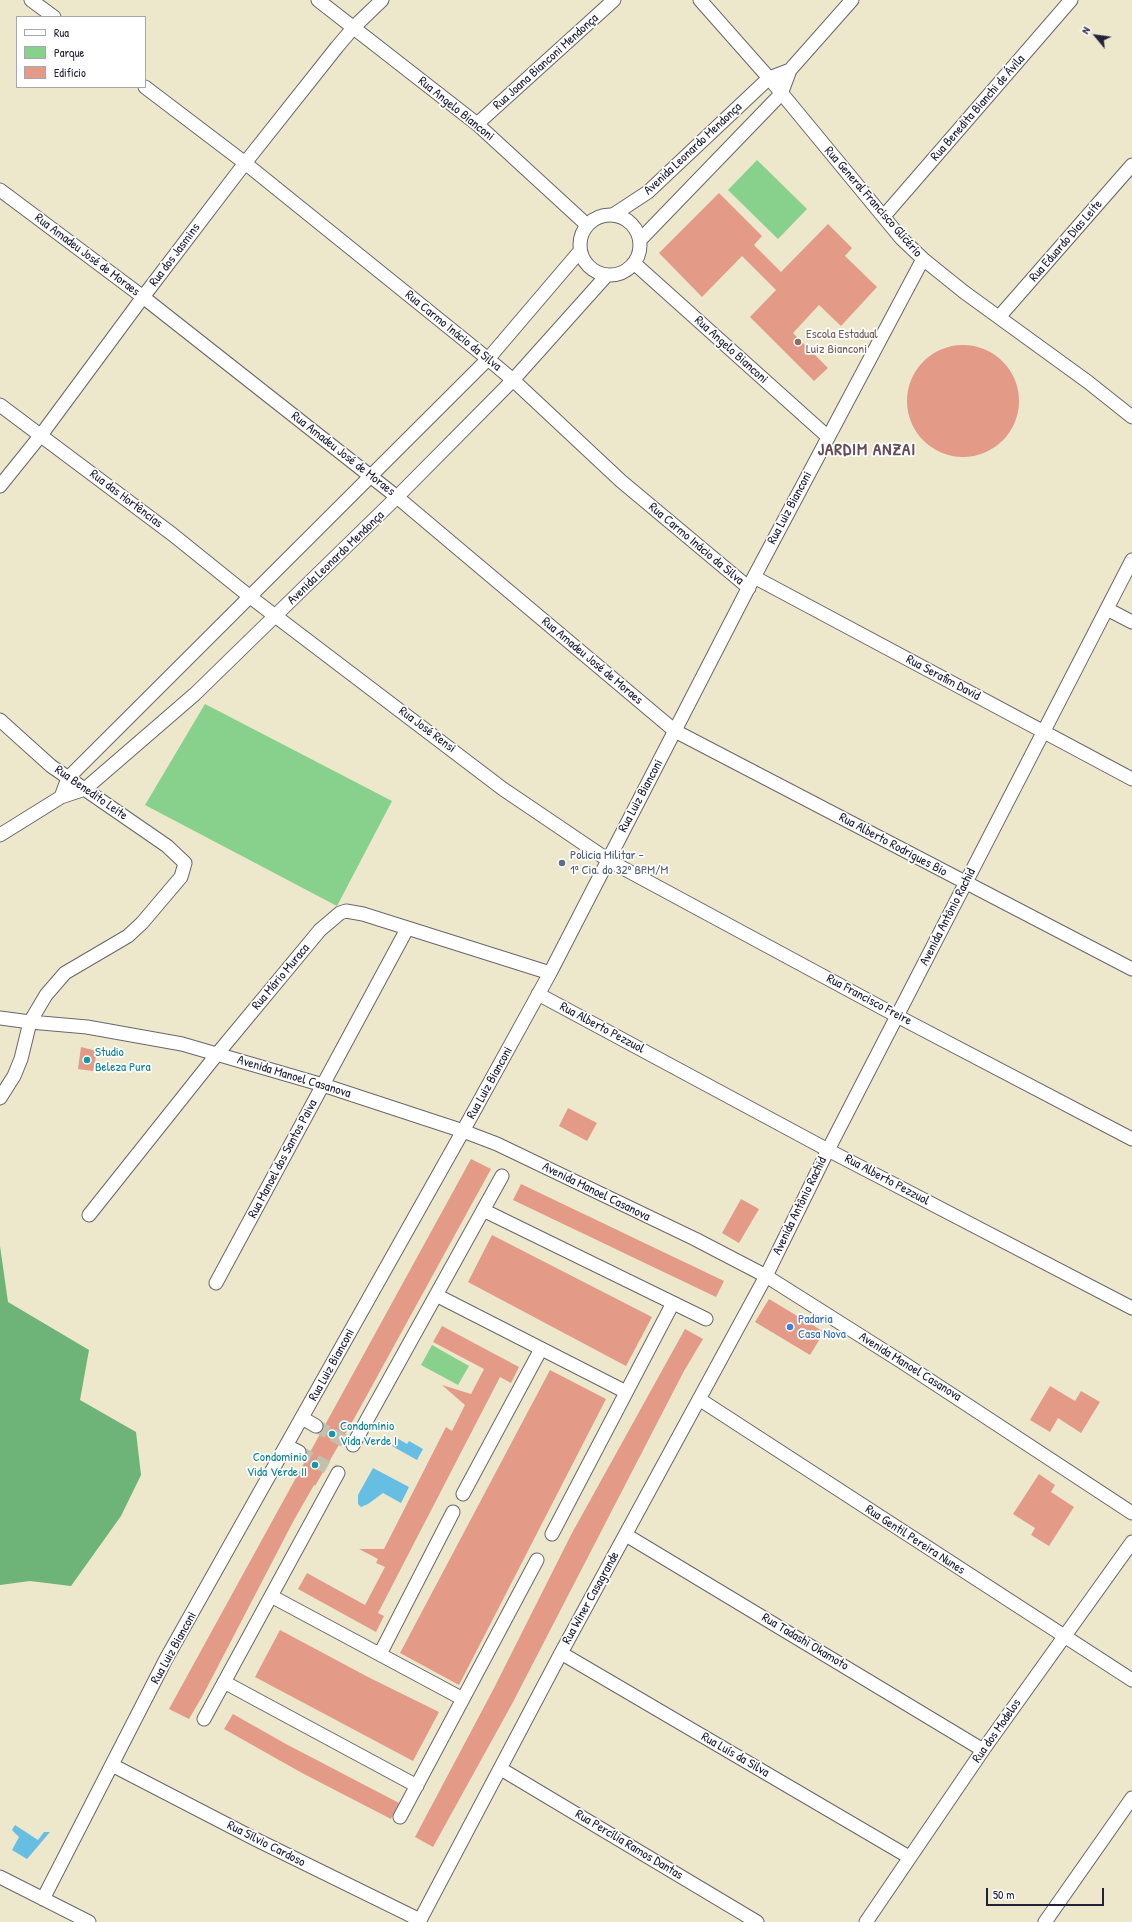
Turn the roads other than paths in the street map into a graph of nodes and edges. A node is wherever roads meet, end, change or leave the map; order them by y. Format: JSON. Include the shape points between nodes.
{"nodes":[{"id":1,"x":31,"y":0,"type":"edge"},
{"id":2,"x":318,"y":0,"type":"edge"},
{"id":3,"x":382,"y":0,"type":"edge"},
{"id":4,"x":614,"y":0,"type":"edge"},
{"id":5,"x":700,"y":0,"type":"edge"},
{"id":6,"x":852,"y":0,"type":"edge"},
{"id":7,"x":1071,"y":0,"type":"edge"},
{"id":8,"x":53,"y":16,"type":"edge"},
{"id":9,"x":354,"y":27,"type":"junction"},
{"id":10,"x":790,"y":70,"type":"junction"},
{"id":11,"x":769,"y":78,"type":"junction"},
{"id":12,"x":146,"y":88,"type":"edge"},
{"id":13,"x":781,"y":94,"type":"junction"},
{"id":14,"x":478,"y":124,"type":"junction"},
{"id":15,"x":245,"y":163,"type":"junction"},
{"id":16,"x":1132,"y":165,"type":"edge"},
{"id":17,"x":0,"y":190,"type":"edge"},
{"id":18,"x":613,"y":215,"type":"junction"},
{"id":19,"x":884,"y":216,"type":"junction"},
{"id":20,"x":587,"y":225,"type":"junction"},
{"id":21,"x":640,"y":240,"type":"junction"},
{"id":22,"x":580,"y":251,"type":"junction"},
{"id":23,"x":923,"y":259,"type":"junction"},
{"id":24,"x":634,"y":263,"type":"junction"},
{"id":25,"x":607,"y":275,"type":"junction"},
{"id":26,"x":143,"y":297,"type":"junction"},
{"id":27,"x":999,"y":317,"type":"junction"},
{"id":28,"x":488,"y":359,"type":"junction"},
{"id":29,"x":513,"y":380,"type":"junction"},
{"id":30,"x":0,"y":405,"type":"edge"},
{"id":31,"x":1130,"y":410,"type":"edge"},
{"id":32,"x":41,"y":435,"type":"junction"},
{"id":33,"x":828,"y":437,"type":"junction"},
{"id":34,"x":372,"y":477,"type":"junction"},
{"id":35,"x":0,"y":486,"type":"edge"},
{"id":36,"x":398,"y":497,"type":"junction"},
{"id":37,"x":1132,"y":560,"type":"edge"},
{"id":38,"x":751,"y":583,"type":"junction"},
{"id":39,"x":249,"y":596,"type":"junction"},
{"id":40,"x":1107,"y":609,"type":"junction"},
{"id":41,"x":276,"y":616,"type":"junction"},
{"id":42,"x":1132,"y":622,"type":"edge"},
{"id":43,"x":0,"y":720,"type":"edge"},
{"id":44,"x":675,"y":731,"type":"junction"},
{"id":45,"x":1044,"y":732,"type":"junction"},
{"id":46,"x":68,"y":778,"type":"junction"},
{"id":47,"x":1132,"y":779,"type":"edge"},
{"id":48,"x":85,"y":789,"type":"junction"},
{"id":49,"x":60,"y":797,"type":"junction"},
{"id":50,"x":0,"y":835,"type":"edge"},
{"id":51,"x":608,"y":860,"type":"junction"},
{"id":52,"x":965,"y":883,"type":"junction"},
{"id":53,"x":407,"y":929,"type":"junction"},
{"id":54,"x":1132,"y":969,"type":"edge"},
{"id":55,"x":550,"y":973,"type":"junction"},
{"id":56,"x":538,"y":994,"type":"junction"},
{"id":57,"x":897,"y":1016,"type":"junction"},
{"id":58,"x":0,"y":1018,"type":"edge"},
{"id":59,"x":30,"y":1022,"type":"junction"},
{"id":60,"x":218,"y":1053,"type":"junction"},
{"id":61,"x":323,"y":1085,"type":"junction"},
{"id":62,"x":0,"y":1098,"type":"edge"},
{"id":63,"x":463,"y":1131,"type":"junction"},
{"id":64,"x":1132,"y":1139,"type":"edge"},
{"id":65,"x":828,"y":1150,"type":"junction"},
{"id":66,"x":502,"y":1176,"type":"dead end"},
{"id":67,"x":483,"y":1210,"type":"junction"},
{"id":68,"x":89,"y":1215,"type":"dead end"},
{"id":69,"x":766,"y":1276,"type":"junction"},
{"id":70,"x":216,"y":1283,"type":"dead end"},
{"id":71,"x":436,"y":1295,"type":"junction"},
{"id":72,"x":673,"y":1303,"type":"junction"},
{"id":73,"x":1132,"y":1308,"type":"edge"},
{"id":74,"x":706,"y":1319,"type":"dead end"},
{"id":75,"x":541,"y":1349,"type":"junction"},
{"id":76,"x":626,"y":1392,"type":"junction"},
{"id":77,"x":698,"y":1399,"type":"junction"},
{"id":78,"x":302,"y":1418,"type":"junction"},
{"id":79,"x":316,"y":1426,"type":"tunnel mouth"},
{"id":80,"x":353,"y":1445,"type":"dead end"},
{"id":81,"x":286,"y":1446,"type":"junction"},
{"id":82,"x":299,"y":1452,"type":"tunnel mouth"},
{"id":83,"x":338,"y":1473,"type":"dead end"},
{"id":84,"x":463,"y":1494,"type":"dead end"},
{"id":85,"x":453,"y":1512,"type":"dead end"},
{"id":86,"x":1132,"y":1513,"type":"edge"},
{"id":87,"x":552,"y":1534,"type":"dead end"},
{"id":88,"x":626,"y":1535,"type":"junction"},
{"id":89,"x":1132,"y":1542,"type":"edge"},
{"id":90,"x":537,"y":1560,"type":"dead end"},
{"id":91,"x":271,"y":1596,"type":"junction"},
{"id":92,"x":1064,"y":1637,"type":"junction"},
{"id":93,"x":561,"y":1653,"type":"junction"},
{"id":94,"x":380,"y":1654,"type":"junction"},
{"id":95,"x":1132,"y":1680,"type":"edge"},
{"id":96,"x":224,"y":1682,"type":"junction"},
{"id":97,"x":463,"y":1699,"type":"junction"},
{"id":98,"x":204,"y":1719,"type":"dead end"},
{"id":99,"x":983,"y":1750,"type":"junction"},
{"id":100,"x":112,"y":1765,"type":"junction"},
{"id":101,"x":501,"y":1769,"type":"junction"},
{"id":102,"x":417,"y":1786,"type":"junction"},
{"id":103,"x":1132,"y":1798,"type":"edge"},
{"id":104,"x":400,"y":1817,"type":"dead end"},
{"id":105,"x":909,"y":1857,"type":"junction"},
{"id":106,"x":0,"y":1877,"type":"edge"},
{"id":107,"x":43,"y":1899,"type":"junction"},
{"id":108,"x":420,"y":1921,"type":"edge"},
{"id":109,"x":89,"y":1922,"type":"edge"},
{"id":110,"x":757,"y":1922,"type":"edge"},
{"id":111,"x":866,"y":1922,"type":"edge"},
{"id":112,"x":1045,"y":1922,"type":"edge"}],
"edges":[{"from":1,"to":8,"type":"street"},
{"from":2,"to":9,"type":"street","name":"Rua Angelo Bianconi"},
{"from":3,"to":9,"type":"street","name":"Rua dos Jasmins"},
{"from":4,"to":14,"type":"street","name":"Rua Joana Bianconi Mendonça"},
{"from":5,"to":11,"type":"street","name":"Rua General Francisco Glicério"},
{"from":6,"to":10,"type":"street"},
{"from":7,"to":19,"type":"street","name":"Rua Benedita Bianchi de Ávila"},
{"from":9,"to":14,"type":"street","name":"Rua Angelo Bianconi"},
{"from":9,"to":15,"type":"street","name":"Rua dos Jasmins"},
{"from":10,"to":11,"type":"street"},
{"from":10,"to":13,"type":"street"},
{"from":11,"to":13,"type":"street","name":"Rua General Francisco Glicério"},
{"from":11,"to":18,"type":"street","name":"Avenida Leonardo Mendonça","via":[[648,192]]},
{"from":12,"to":15,"type":"street","name":"Rua Carmo Inácio da Silva"},
{"from":13,"to":19,"type":"street","name":"Rua General Francisco Glicério"},
{"from":13,"to":21,"type":"street","name":"Avenida Leonardo Mendonça"},
{"from":14,"to":20,"type":"street","name":"Rua Angelo Bianconi"},
{"from":15,"to":26,"type":"street","name":"Rua dos Jasmins"},
{"from":15,"to":28,"type":"street","name":"Rua Carmo Inácio da Silva"},
{"from":16,"to":27,"type":"street","name":"Rua Eduardo Dias Leite"},
{"from":17,"to":26,"type":"street","name":"Rua Amadeu José de Moraes"},
{"from":18,"to":20,"type":"street","via":[[604,215]]},
{"from":18,"to":21,"type":"street","via":[[631,222]]},
{"from":19,"to":23,"type":"street","name":"Rua General Francisco Glicério","via":[[901,238]]},
{"from":20,"to":22,"type":"street","via":[[582,233]]},
{"from":21,"to":24,"type":"street","via":[[641,249]]},
{"from":22,"to":25,"type":"street","via":[[590,268]]},
{"from":22,"to":28,"type":"street"},
{"from":23,"to":27,"type":"street","name":"Rua General Francisco Glicério","via":[[947,280]]},
{"from":23,"to":33,"type":"street","name":"Rua Luiz Bianconi"},
{"from":24,"to":25,"type":"street","via":[[625,272]]},
{"from":24,"to":33,"type":"street","name":"Rua Angelo Bianconi"},
{"from":25,"to":29,"type":"street","name":"Avenida Leonardo Mendonça"},
{"from":26,"to":32,"type":"street","name":"Rua dos Jasmins"},
{"from":26,"to":34,"type":"street","name":"Rua Amadeu José de Moraes"},
{"from":27,"to":31,"type":"street","name":"Rua General Francisco Glicério"},
{"from":28,"to":29,"type":"street","name":"Rua Carmo Inácio da Silva"},
{"from":28,"to":34,"type":"street"},
{"from":29,"to":36,"type":"street","name":"Avenida Leonardo Mendonça"},
{"from":29,"to":38,"type":"street","name":"Rua Carmo Inácio da Silva","via":[[621,481]]},
{"from":30,"to":32,"type":"street","name":"Rua das Hortências"},
{"from":32,"to":35,"type":"street","name":"Rua dos Jasmins"},
{"from":32,"to":39,"type":"street","name":"Rua das Hortências"},
{"from":33,"to":38,"type":"street","name":"Rua Luiz Bianconi"},
{"from":34,"to":36,"type":"street","name":"Rua Amadeu José de Moraes"},
{"from":34,"to":39,"type":"street"},
{"from":36,"to":41,"type":"street","name":"Avenida Leonardo Mendonça"},
{"from":36,"to":44,"type":"street","name":"Rua Amadeu José de Moraes"},
{"from":37,"to":40,"type":"street","name":"Avenida Antônio Rachid"},
{"from":38,"to":44,"type":"street","name":"Rua Luiz Bianconi"},
{"from":38,"to":45,"type":"street","name":"Rua Serafim David"},
{"from":39,"to":41,"type":"street","name":"Rua José Rensi"},
{"from":39,"to":46,"type":"street"},
{"from":40,"to":42,"type":"street"},
{"from":40,"to":45,"type":"street","name":"Avenida Antônio Rachid"},
{"from":41,"to":48,"type":"street","name":"Avenida Leonardo Mendonça","via":[[195,694]]},
{"from":41,"to":51,"type":"street","name":"Rua José Rensi","via":[[504,789]]},
{"from":43,"to":46,"type":"street","name":"Rua Benedito Leite","via":[[39,756]]},
{"from":44,"to":51,"type":"street","name":"Rua Luiz Bianconi"},
{"from":44,"to":52,"type":"street","name":"Rua Alberto Rodrigues Bio"},
{"from":45,"to":47,"type":"street","name":"Rua Serafim David"},
{"from":45,"to":52,"type":"street","name":"Avenida Antônio Rachid"},
{"from":46,"to":48,"type":"street","name":"Rua Benedito Leite"},
{"from":46,"to":49,"type":"street"},
{"from":48,"to":49,"type":"street","name":"Avenida Leonardo Mendonça"},
{"from":48,"to":59,"type":"street","name":"Rua Benedito Leite","via":[[167,846],[185,863],[181,877],[142,923],[128,936],[66,974],[46,995]]},
{"from":49,"to":50,"type":"street","name":"Avenida Leonardo Mendonça"},
{"from":51,"to":55,"type":"street","name":"Rua Luiz Bianconi"},
{"from":51,"to":57,"type":"street","name":"Rua Francisco Freire"},
{"from":52,"to":54,"type":"street","name":"Rua Alberto Rodrigues Bio"},
{"from":52,"to":57,"type":"street","name":"Avenida Antônio Rachid"},
{"from":53,"to":55,"type":"street","name":"Rua Mário Muraca"},
{"from":53,"to":60,"type":"street","name":"Rua Mário Muraca","via":[[355,912],[346,911],[334,916]]},
{"from":53,"to":61,"type":"street","name":"Rua Manoel dos Santos Paiva"},
{"from":55,"to":56,"type":"street","name":"Rua Luiz Bianconi"},
{"from":56,"to":63,"type":"street","name":"Rua Luiz Bianconi"},
{"from":56,"to":65,"type":"street","name":"Rua Alberto Pezzuol"},
{"from":57,"to":64,"type":"street","name":"Rua Francisco Freire"},
{"from":57,"to":65,"type":"street","name":"Avenida Antônio Rachid"},
{"from":58,"to":59,"type":"street","name":"Avenida Manoel Casanova"},
{"from":59,"to":60,"type":"street","name":"Avenida Manoel Casanova","via":[[136,1034]]},
{"from":59,"to":62,"type":"street","via":[[21,1059]]},
{"from":60,"to":61,"type":"street","name":"Avenida Manoel Casanova"},
{"from":60,"to":68,"type":"street","name":"Rua Mário Muraca"},
{"from":61,"to":63,"type":"street","name":"Avenida Manoel Casanova"},
{"from":61,"to":70,"type":"street","name":"Rua Manoel dos Santos Paiva"},
{"from":63,"to":69,"type":"street","name":"Avenida Manoel Casanova","via":[[496,1144],[695,1239]]},
{"from":63,"to":78,"type":"street","name":"Rua Luiz Bianconi"},
{"from":65,"to":69,"type":"street","name":"Avenida Antônio Rachid"},
{"from":65,"to":73,"type":"street","name":"Rua Alberto Pezzuol"},
{"from":66,"to":67,"type":"street"},
{"from":67,"to":71,"type":"street"},
{"from":67,"to":72,"type":"street"},
{"from":69,"to":77,"type":"street","name":"Rua Winer Casagrande"},
{"from":69,"to":86,"type":"street","name":"Avenida Manoel Casanova"},
{"from":71,"to":75,"type":"street"},
{"from":71,"to":80,"type":"street"},
{"from":72,"to":74,"type":"street"},
{"from":72,"to":76,"type":"street"},
{"from":75,"to":76,"type":"street"},
{"from":75,"to":84,"type":"street"},
{"from":76,"to":87,"type":"street"},
{"from":77,"to":88,"type":"street","name":"Rua Winer Casagrande"},
{"from":77,"to":92,"type":"street","name":"Rua Gentil Pereira Nunes"},
{"from":78,"to":79,"type":"street"},
{"from":78,"to":81,"type":"street","name":"Rua Luiz Bianconi"},
{"from":81,"to":82,"type":"street"},
{"from":81,"to":100,"type":"street","name":"Rua Luiz Bianconi","via":[[166,1659]]},
{"from":83,"to":91,"type":"street"},
{"from":85,"to":94,"type":"street"},
{"from":88,"to":93,"type":"street","name":"Rua Winer Casagrande"},
{"from":88,"to":99,"type":"street","name":"Rua Tadashi Okamoto"},
{"from":89,"to":92,"type":"street","name":"Rua dos Modelos"},
{"from":90,"to":97,"type":"street"},
{"from":91,"to":94,"type":"street"},
{"from":91,"to":96,"type":"street"},
{"from":92,"to":95,"type":"street","name":"Rua Gentil Pereira Nunes"},
{"from":92,"to":99,"type":"street","name":"Rua dos Modelos"},
{"from":93,"to":101,"type":"street","name":"Rua Winer Casagrande"},
{"from":93,"to":105,"type":"street","name":"Rua Luís da Silva"},
{"from":94,"to":97,"type":"street"},
{"from":96,"to":98,"type":"street"},
{"from":96,"to":102,"type":"street"},
{"from":97,"to":102,"type":"street"},
{"from":99,"to":105,"type":"street","name":"Rua dos Modelos"},
{"from":100,"to":107,"type":"street","name":"Rua Luiz Bianconi"},
{"from":100,"to":108,"type":"street","name":"Rua Sílvio Cardoso"},
{"from":101,"to":108,"type":"street","name":"Rua Winer Casagrande"},
{"from":101,"to":110,"type":"street","name":"Rua Percília Ramos Dantas"},
{"from":102,"to":104,"type":"street"},
{"from":103,"to":112,"type":"street"},
{"from":105,"to":111,"type":"street","name":"Rua dos Modelos"},
{"from":106,"to":107,"type":"street"},
{"from":107,"to":109,"type":"street"}]}
